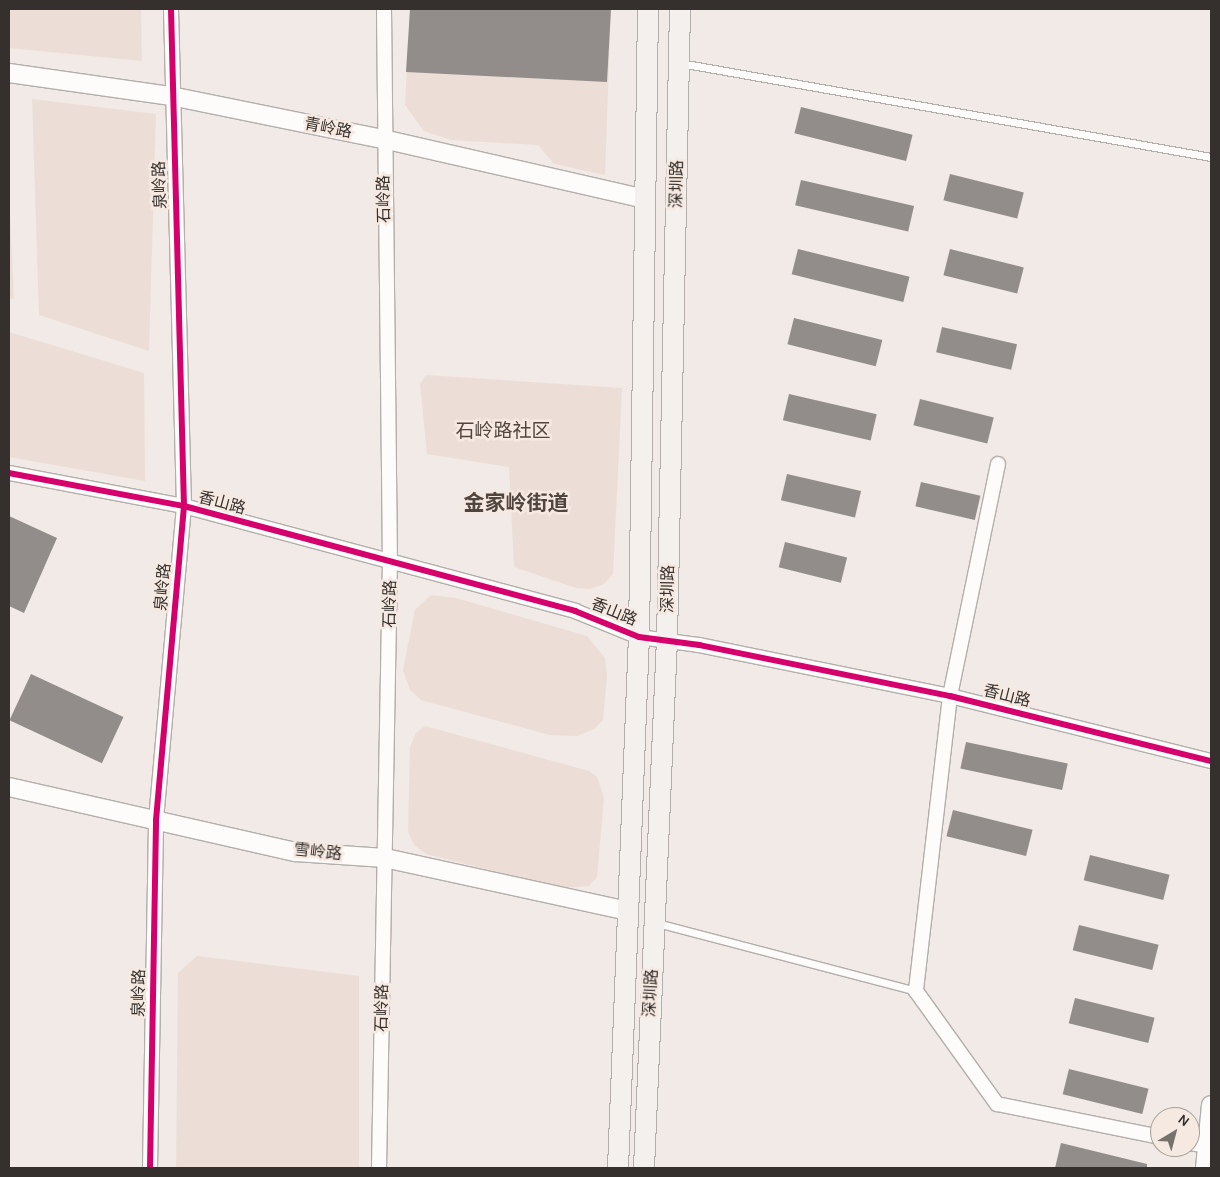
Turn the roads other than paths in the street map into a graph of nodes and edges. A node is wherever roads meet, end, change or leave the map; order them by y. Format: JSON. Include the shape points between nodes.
{"nodes":[{"id":1,"x":171,"y":9,"type":"edge"},
{"id":2,"x":384,"y":9,"type":"edge"},
{"id":3,"x":648,"y":9,"type":"edge"},
{"id":4,"x":680,"y":9,"type":"edge"},
{"id":5,"x":679,"y":63,"type":"junction"},
{"id":6,"x":9,"y":73,"type":"edge"},
{"id":7,"x":171,"y":96,"type":"junction"},
{"id":8,"x":383,"y":139,"type":"junction"},
{"id":9,"x":1211,"y":157,"type":"edge"},
{"id":10,"x":645,"y":199,"type":"junction"},
{"id":11,"x":998,"y":464,"type":"dead end"},
{"id":12,"x":9,"y":473,"type":"edge"},
{"id":13,"x":184,"y":506,"type":"junction"},
{"id":14,"x":390,"y":564,"type":"junction"},
{"id":15,"x":639,"y":637,"type":"junction"},
{"id":16,"x":667,"y":640,"type":"junction"},
{"id":17,"x":950,"y":696,"type":"junction"},
{"id":18,"x":1211,"y":761,"type":"edge"},
{"id":19,"x":9,"y":787,"type":"edge"},
{"id":20,"x":156,"y":820,"type":"junction"},
{"id":21,"x":385,"y":858,"type":"junction"},
{"id":22,"x":628,"y":911,"type":"junction"},
{"id":23,"x":654,"y":922,"type":"junction"},
{"id":24,"x":916,"y":991,"type":"junction"},
{"id":25,"x":1211,"y":1105,"type":"edge"},
{"id":26,"x":1150,"y":1135,"type":"edge"},
{"id":27,"x":1200,"y":1138,"type":"edge"},
{"id":28,"x":1200,"y":1152,"type":"edge"},
{"id":29,"x":150,"y":1168,"type":"edge"},
{"id":30,"x":379,"y":1168,"type":"edge"},
{"id":31,"x":618,"y":1168,"type":"edge"},
{"id":32,"x":644,"y":1168,"type":"edge"},
{"id":33,"x":1204,"y":1168,"type":"edge"}],
"edges":[{"from":1,"to":7,"type":"street","name":"泉岭路"},
{"from":2,"to":8,"type":"street","name":"石岭路","number":"石岭路"},
{"from":3,"to":10,"type":"main road","name":"深圳路"},
{"from":4,"to":5,"type":"main road","name":"深圳路"},
{"from":5,"to":9,"type":"lane"},
{"from":5,"to":16,"type":"main road","name":"深圳路"},
{"from":6,"to":7,"type":"street","name":"青岭路"},
{"from":7,"to":8,"type":"street","name":"青岭路"},
{"from":7,"to":13,"type":"street","name":"泉岭路"},
{"from":8,"to":10,"type":"street","name":"青岭路"},
{"from":8,"to":14,"type":"street","name":"石岭路","number":"石岭路"},
{"from":10,"to":15,"type":"main road","name":"深圳路"},
{"from":11,"to":17,"type":"street"},
{"from":12,"to":13,"type":"street","name":"香山路"},
{"from":13,"to":14,"type":"street","name":"香山路"},
{"from":13,"to":20,"type":"street","name":"泉岭路"},
{"from":14,"to":15,"type":"street","name":"香山路","via":[[575,611]]},
{"from":14,"to":21,"type":"street","name":"石岭路","number":"石岭路"},
{"from":15,"to":16,"type":"street","name":"香山路"},
{"from":15,"to":22,"type":"main road","name":"深圳路"},
{"from":16,"to":17,"type":"street","name":"香山路"},
{"from":16,"to":23,"type":"main road","name":"深圳路"},
{"from":17,"to":18,"type":"street","name":"香山路"},
{"from":17,"to":24,"type":"street"},
{"from":19,"to":20,"type":"street","name":"雪岭路"},
{"from":20,"to":21,"type":"street","name":"雪岭路","via":[[296,852]]},
{"from":20,"to":29,"type":"street","name":"泉岭路"},
{"from":21,"to":22,"type":"street","name":"雪岭路"},
{"from":21,"to":30,"type":"street","name":"石岭路","number":"石岭路"},
{"from":22,"to":31,"type":"main road","name":"深圳路"},
{"from":23,"to":24,"type":"lane"},
{"from":23,"to":32,"type":"main road","name":"深圳路"},
{"from":24,"to":26,"type":"street","via":[[997,1104]]},
{"from":25,"to":27,"type":"street"},
{"from":28,"to":33,"type":"street"}]}
